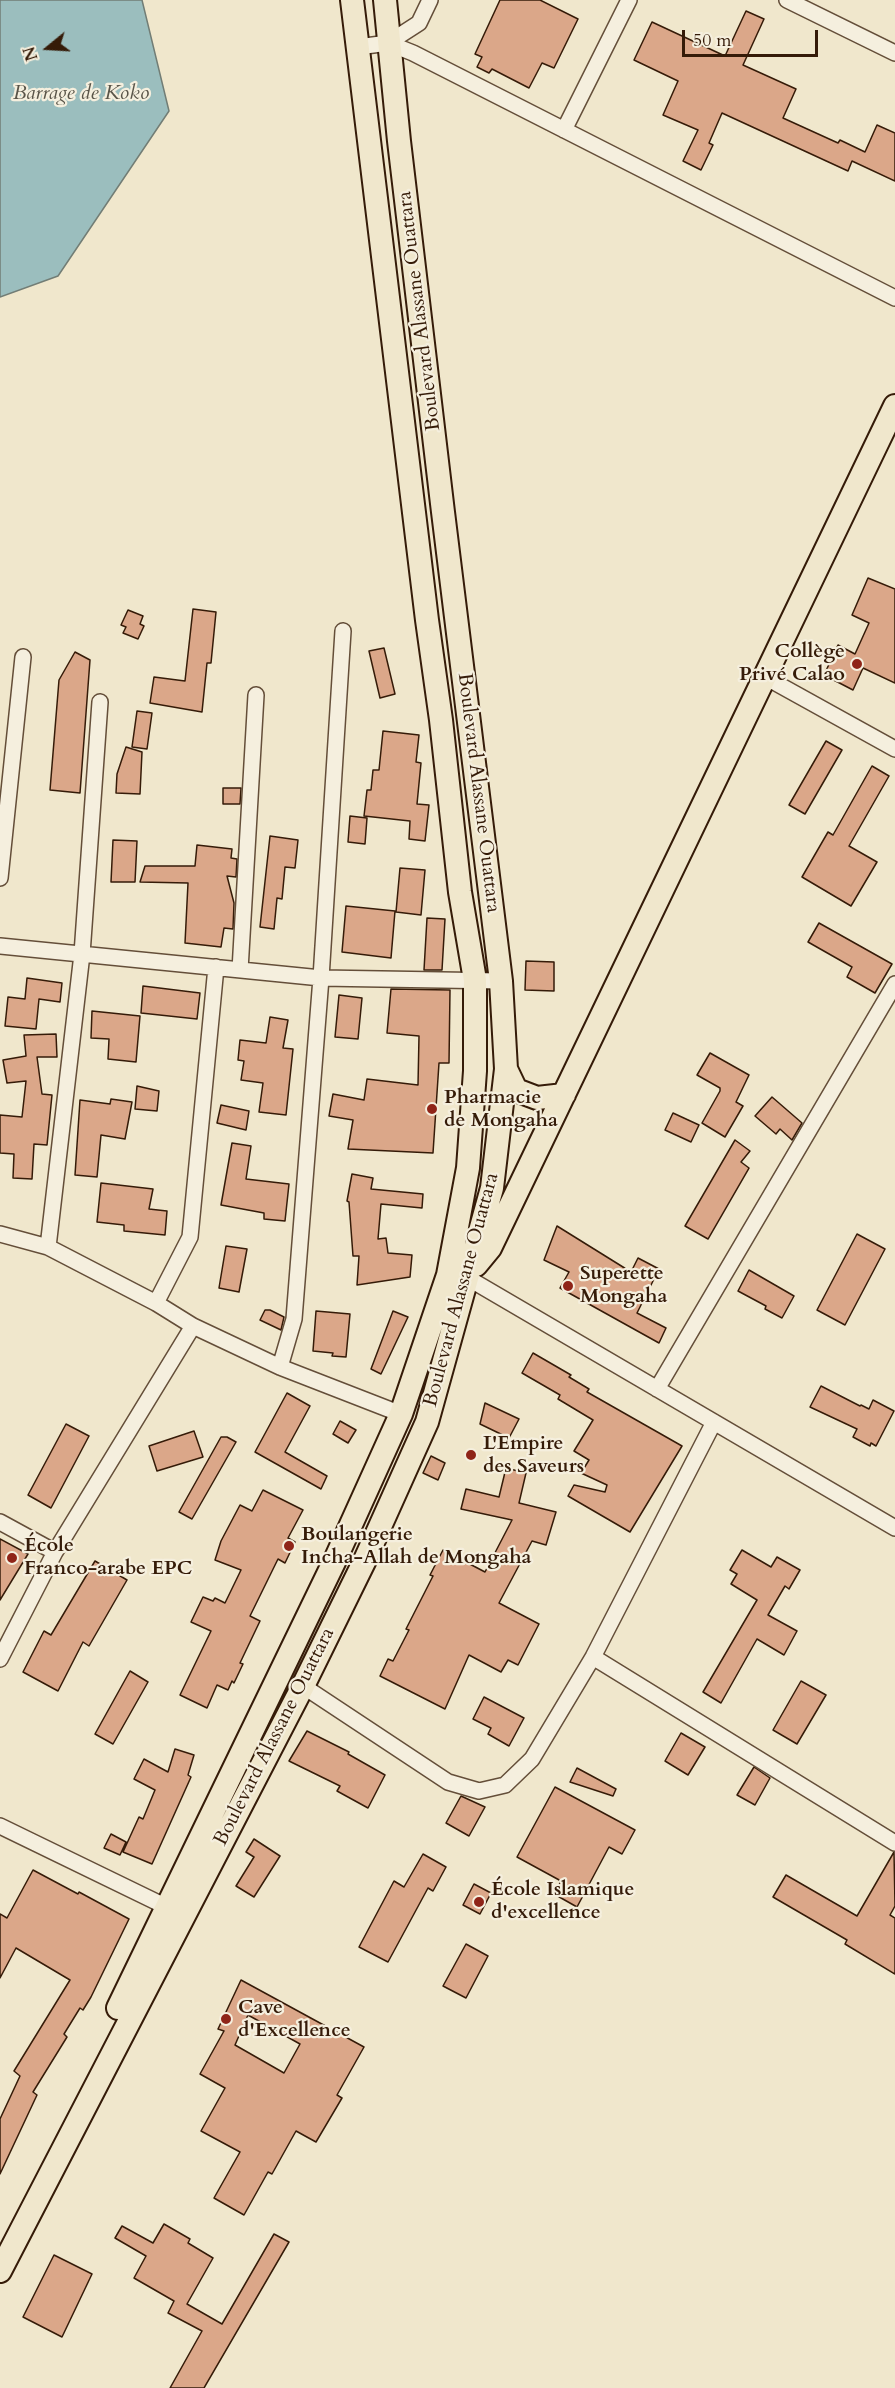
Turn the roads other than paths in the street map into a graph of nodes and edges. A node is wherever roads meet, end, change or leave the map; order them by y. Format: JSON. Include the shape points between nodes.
{"nodes":[{"id":1,"x":352,"y":0,"type":"edge"},
{"id":2,"x":385,"y":0,"type":"edge"},
{"id":3,"x":430,"y":0,"type":"edge"},
{"id":4,"x":629,"y":0,"type":"edge"},
{"id":5,"x":787,"y":0,"type":"edge"},
{"id":6,"x":388,"y":43,"type":"junction"},
{"id":7,"x":358,"y":47,"type":"junction"},
{"id":8,"x":895,"y":53,"type":"edge"},
{"id":9,"x":564,"y":130,"type":"junction"},
{"id":10,"x":895,"y":298,"type":"edge"},
{"id":11,"x":895,"y":406,"type":"edge"},
{"id":12,"x":889,"y":433,"type":"edge"},
{"id":13,"x":344,"y":631,"type":"dead end"},
{"id":14,"x":23,"y":657,"type":"dead end"},
{"id":15,"x":765,"y":677,"type":"junction"},
{"id":16,"x":256,"y":695,"type":"dead end"},
{"id":17,"x":100,"y":702,"type":"dead end"},
{"id":18,"x":895,"y":749,"type":"edge"},
{"id":19,"x":0,"y":878,"type":"edge"},
{"id":20,"x":0,"y":946,"type":"edge"},
{"id":21,"x":82,"y":954,"type":"junction"},
{"id":22,"x":216,"y":967,"type":"junction"},
{"id":23,"x":240,"y":970,"type":"junction"},
{"id":24,"x":321,"y":978,"type":"junction"},
{"id":25,"x":475,"y":980,"type":"junction"},
{"id":26,"x":501,"y":981,"type":"junction"},
{"id":27,"x":895,"y":984,"type":"edge"},
{"id":28,"x":506,"y":1069,"type":"junction"},
{"id":29,"x":564,"y":1095,"type":"junction"},
{"id":30,"x":0,"y":1234,"type":"edge"},
{"id":31,"x":48,"y":1247,"type":"junction"},
{"id":32,"x":457,"y":1276,"type":"junction"},
{"id":33,"x":156,"y":1303,"type":"junction"},
{"id":34,"x":193,"y":1326,"type":"junction"},
{"id":35,"x":280,"y":1367,"type":"junction"},
{"id":36,"x":657,"y":1389,"type":"junction"},
{"id":37,"x":401,"y":1414,"type":"junction"},
{"id":38,"x":714,"y":1422,"type":"junction"},
{"id":39,"x":0,"y":1522,"type":"edge"},
{"id":40,"x":895,"y":1528,"type":"edge"},
{"id":41,"x":55,"y":1552,"type":"junction"},
{"id":42,"x":593,"y":1657,"type":"junction"},
{"id":43,"x":0,"y":1659,"type":"edge"},
{"id":44,"x":303,"y":1686,"type":"junction"},
{"id":45,"x":0,"y":1826,"type":"edge"},
{"id":46,"x":895,"y":1843,"type":"edge"},
{"id":47,"x":175,"y":1911,"type":"junction"},
{"id":48,"x":0,"y":2245,"type":"edge"},
{"id":49,"x":0,"y":2271,"type":"edge"}],
"edges":[{"from":1,"to":7,"type":"main road","name":"Boulevard Alassane Ouattara"},
{"from":2,"to":6,"type":"main road","name":"Boulevard Alassane Ouattara"},
{"from":3,"to":6,"type":"street","via":[[419,23]]},
{"from":4,"to":9,"type":"street"},
{"from":5,"to":8,"type":"street"},
{"from":6,"to":7,"type":"street"},
{"from":6,"to":9,"type":"street"},
{"from":6,"to":26,"type":"main road","name":"Boulevard Alassane Ouattara"},
{"from":7,"to":25,"type":"main road","name":"Boulevard Alassane Ouattara","via":[[460,892]]},
{"from":9,"to":10,"type":"street"},
{"from":11,"to":12,"type":"main road"},
{"from":12,"to":15,"type":"main road"},
{"from":13,"to":24,"type":"street"},
{"from":14,"to":19,"type":"street"},
{"from":15,"to":18,"type":"street"},
{"from":15,"to":29,"type":"main road"},
{"from":16,"to":23,"type":"street"},
{"from":17,"to":21,"type":"street"},
{"from":20,"to":21,"type":"street"},
{"from":21,"to":22,"type":"street"},
{"from":21,"to":31,"type":"street"},
{"from":22,"to":23,"type":"street"},
{"from":22,"to":33,"type":"street","via":[[190,1237]]},
{"from":23,"to":24,"type":"street"},
{"from":24,"to":25,"type":"street"},
{"from":24,"to":35,"type":"street","via":[[294,1319]]},
{"from":25,"to":26,"type":"street"},
{"from":25,"to":32,"type":"main road","name":"Boulevard Alassane Ouattara","via":[[475,1071]]},
{"from":26,"to":28,"type":"main road","name":"Boulevard Alassane Ouattara"},
{"from":27,"to":36,"type":"street"},
{"from":28,"to":29,"type":"main road","via":[[516,1090],[537,1098]]},
{"from":28,"to":32,"type":"main road","name":"Boulevard Alassane Ouattara","via":[[492,1188]]},
{"from":29,"to":32,"type":"main road","via":[[490,1248]]},
{"from":30,"to":31,"type":"street"},
{"from":31,"to":33,"type":"street"},
{"from":32,"to":36,"type":"street"},
{"from":32,"to":37,"type":"main road","name":"Boulevard Alassane Ouattara"},
{"from":32,"to":44,"type":"main road","name":"Boulevard Alassane Ouattara","via":[[427,1422]]},
{"from":33,"to":34,"type":"street"},
{"from":34,"to":35,"type":"street"},
{"from":34,"to":41,"type":"street"},
{"from":35,"to":37,"type":"street"},
{"from":36,"to":38,"type":"street"},
{"from":37,"to":47,"type":"main road","name":"Boulevard Alassane Ouattara"},
{"from":38,"to":40,"type":"street"},
{"from":38,"to":42,"type":"street"},
{"from":39,"to":41,"type":"street"},
{"from":41,"to":43,"type":"street"},
{"from":42,"to":44,"type":"street","via":[[532,1759],[505,1785],[479,1791],[448,1782]]},
{"from":42,"to":46,"type":"street"},
{"from":44,"to":47,"type":"main road","name":"Boulevard Alassane Ouattara"},
{"from":45,"to":47,"type":"street"},
{"from":47,"to":48,"type":"main road","name":"Boulevard Alassane Ouattara"},
{"from":47,"to":49,"type":"main road","name":"Boulevard Alassane Ouattara"}]}
